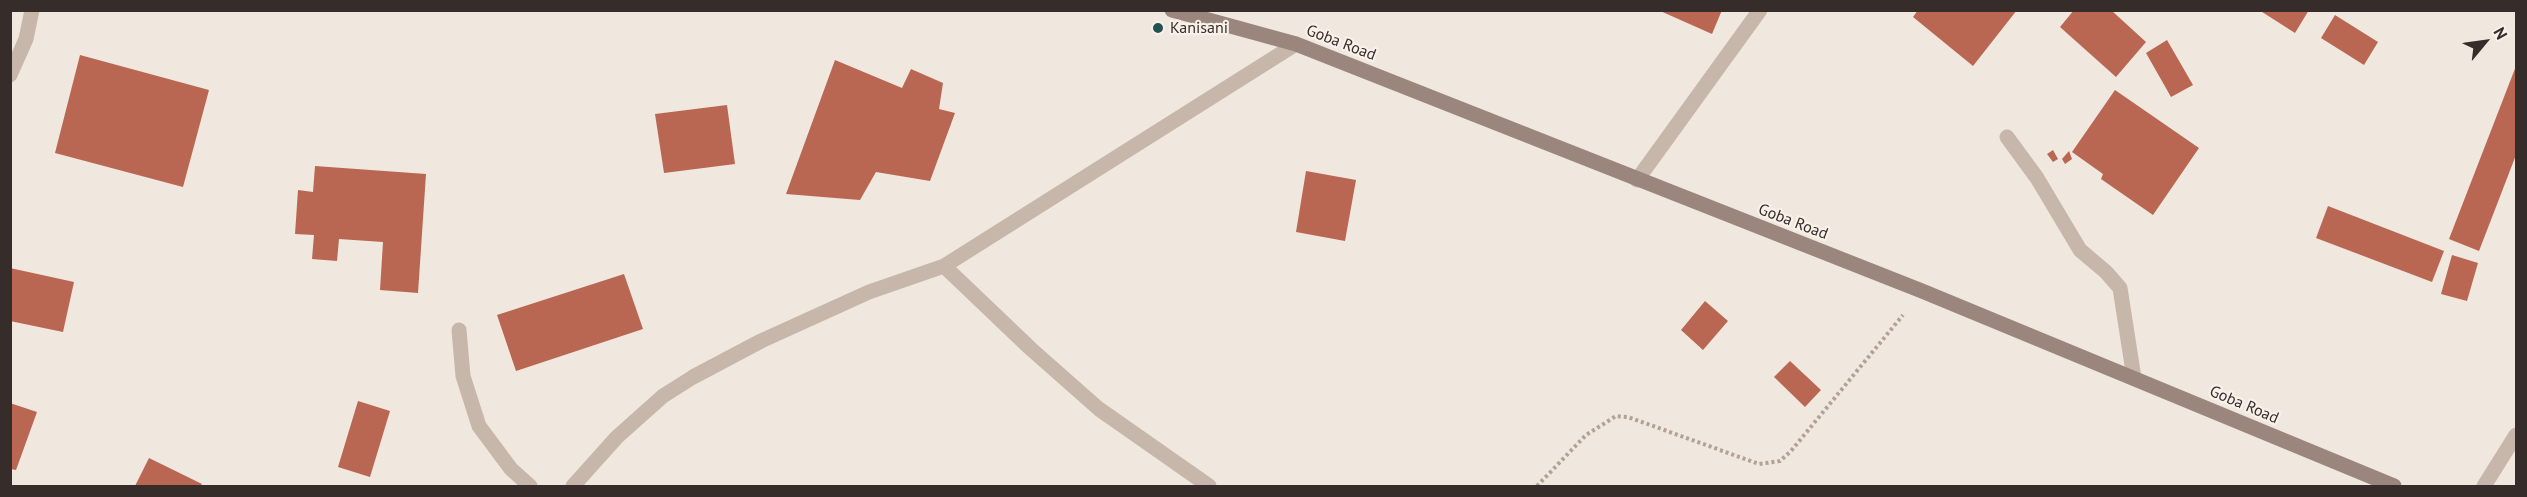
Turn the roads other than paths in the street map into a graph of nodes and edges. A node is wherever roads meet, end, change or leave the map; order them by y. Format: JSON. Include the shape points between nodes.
{"nodes":[{"id":1,"x":32,"y":10,"type":"edge"},
{"id":2,"x":1172,"y":10,"type":"edge"},
{"id":3,"x":1760,"y":10,"type":"edge"},
{"id":4,"x":1296,"y":44,"type":"junction"},
{"id":5,"x":10,"y":75,"type":"edge"},
{"id":6,"x":2007,"y":137,"type":"dead end"},
{"id":7,"x":1637,"y":180,"type":"junction"},
{"id":8,"x":944,"y":266,"type":"junction"},
{"id":9,"x":459,"y":330,"type":"dead end"},
{"id":10,"x":2134,"y":378,"type":"junction"},
{"id":11,"x":2517,"y":435,"type":"edge"},
{"id":12,"x":530,"y":486,"type":"edge"},
{"id":13,"x":573,"y":486,"type":"edge"},
{"id":14,"x":1209,"y":486,"type":"edge"},
{"id":15,"x":2394,"y":486,"type":"edge"},
{"id":16,"x":2484,"y":486,"type":"edge"}],
"edges":[{"from":1,"to":5,"type":"street","via":[[26,39]]},
{"from":2,"to":4,"type":"main road","name":"Goba Road"},
{"from":3,"to":7,"type":"street"},
{"from":4,"to":7,"type":"main road","name":"Goba Road"},
{"from":4,"to":8,"type":"street"},
{"from":6,"to":10,"type":"street","via":[[2080,250],[2120,288]]},
{"from":7,"to":10,"type":"main road","name":"Goba Road"},
{"from":8,"to":13,"type":"street","via":[[869,292],[693,377],[663,396],[617,437]]},
{"from":8,"to":14,"type":"street","via":[[1099,409]]},
{"from":9,"to":12,"type":"street","via":[[463,376],[479,426],[511,469]]},
{"from":10,"to":15,"type":"main road","name":"Goba Road"},
{"from":11,"to":16,"type":"street"}]}
